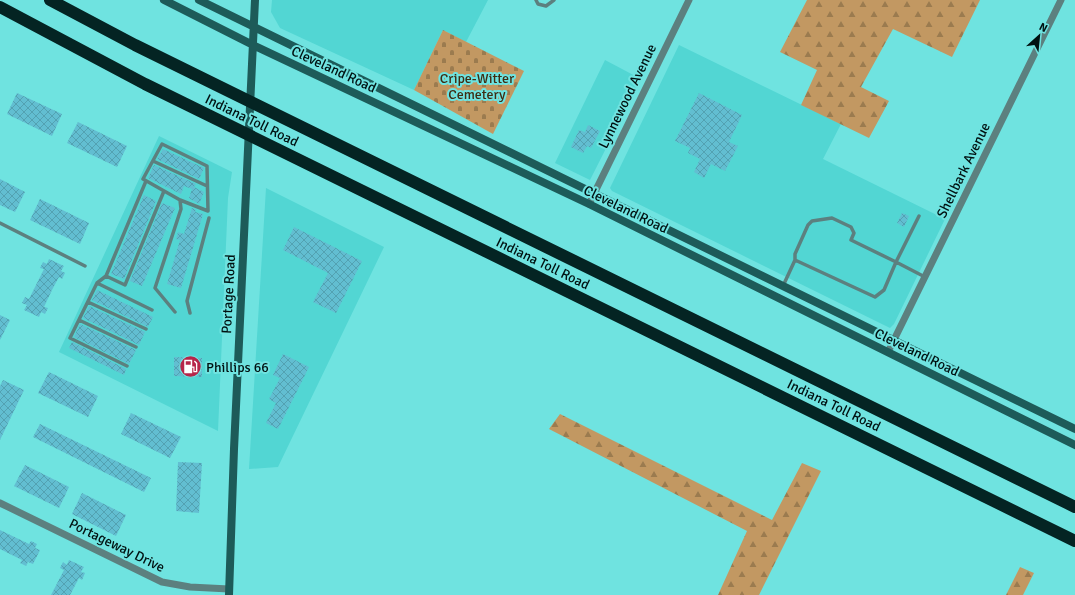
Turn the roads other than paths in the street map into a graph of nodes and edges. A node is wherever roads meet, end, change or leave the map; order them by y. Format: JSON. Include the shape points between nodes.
{"nodes":[{"id":1,"x":50,"y":0,"type":"edge"},
{"id":2,"x":164,"y":0,"type":"edge"},
{"id":3,"x":199,"y":0,"type":"edge"},
{"id":4,"x":255,"y":0,"type":"edge"},
{"id":5,"x":536,"y":0,"type":"edge"},
{"id":6,"x":554,"y":0,"type":"edge"},
{"id":7,"x":689,"y":0,"type":"edge"},
{"id":8,"x":1061,"y":0,"type":"edge"},
{"id":9,"x":0,"y":7,"type":"edge"},
{"id":10,"x":254,"y":27,"type":"junction"},
{"id":11,"x":253,"y":44,"type":"junction"},
{"id":12,"x":153,"y":161,"type":"junction"},
{"id":13,"x":146,"y":181,"type":"junction"},
{"id":14,"x":207,"y":186,"type":"junction"},
{"id":15,"x":164,"y":191,"type":"junction"},
{"id":16,"x":594,"y":193,"type":"junction"},
{"id":17,"x":180,"y":200,"type":"junction"},
{"id":18,"x":589,"y":204,"type":"junction"},
{"id":19,"x":920,"y":216,"type":"dead end"},
{"id":20,"x":209,"y":218,"type":"dead end"},
{"id":21,"x":0,"y":223,"type":"edge"},
{"id":22,"x":796,"y":260,"type":"junction"},
{"id":23,"x":896,"y":262,"type":"junction"},
{"id":24,"x":85,"y":266,"type":"dead end"},
{"id":25,"x":106,"y":276,"type":"junction"},
{"id":26,"x":925,"y":277,"type":"junction"},
{"id":27,"x":97,"y":283,"type":"junction"},
{"id":28,"x":782,"y":286,"type":"junction"},
{"id":29,"x":88,"y":302,"type":"junction"},
{"id":30,"x":152,"y":310,"type":"dead end"},
{"id":31,"x":175,"y":312,"type":"dead end"},
{"id":32,"x":190,"y":313,"type":"dead end"},
{"id":33,"x":79,"y":320,"type":"junction"},
{"id":34,"x":146,"y":329,"type":"dead end"},
{"id":35,"x":894,"y":340,"type":"junction"},
{"id":36,"x":136,"y":347,"type":"dead end"},
{"id":37,"x":888,"y":352,"type":"junction"},
{"id":38,"x":127,"y":366,"type":"dead end"},
{"id":39,"x":1075,"y":429,"type":"edge"},
{"id":40,"x":1075,"y":445,"type":"edge"},
{"id":41,"x":0,"y":503,"type":"edge"},
{"id":42,"x":1075,"y":507,"type":"edge"},
{"id":43,"x":1075,"y":541,"type":"edge"},
{"id":44,"x":229,"y":592,"type":"edge"}],
"edges":[{"from":1,"to":42,"type":"highway","name":"Indiana Toll Road","via":[[142,48]]},
{"from":2,"to":11,"type":"main road","name":"Cleveland Road"},
{"from":3,"to":10,"type":"main road","name":"Cleveland Road"},
{"from":4,"to":10,"type":"main road","name":"Portage Road"},
{"from":5,"to":6,"type":"lane","via":[[538,4],[546,6]]},
{"from":7,"to":16,"type":"street","name":"Lynnewood Avenue"},
{"from":8,"to":26,"type":"street","name":"Shellbark Avenue"},
{"from":9,"to":43,"type":"highway","name":"Indiana Toll Road","via":[[153,87]]},
{"from":10,"to":11,"type":"main road","name":"Portage Road"},
{"from":10,"to":16,"type":"main road","name":"Cleveland Road"},
{"from":11,"to":18,"type":"main road","name":"Cleveland Road"},
{"from":11,"to":44,"type":"main road","name":"Portage Road"},
{"from":12,"to":13,"type":"lane","via":[[143,179]]},
{"from":12,"to":14,"type":"lane"},
{"from":12,"to":14,"type":"lane","via":[[162,144],[206,166]]},
{"from":13,"to":15,"type":"lane"},
{"from":13,"to":25,"type":"lane"},
{"from":14,"to":17,"type":"lane","via":[[208,211]]},
{"from":15,"to":17,"type":"lane"},
{"from":15,"to":25,"type":"lane","via":[[125,285]]},
{"from":16,"to":18,"type":"street","name":"Lynnewood Avenue"},
{"from":16,"to":28,"type":"main road","name":"Cleveland Road"},
{"from":17,"to":31,"type":"lane","via":[[181,209],[154,288]]},
{"from":18,"to":37,"type":"main road","name":"Cleveland Road"},
{"from":19,"to":23,"type":"lane"},
{"from":20,"to":32,"type":"lane","via":[[187,301]]},
{"from":21,"to":24,"type":"lane"},
{"from":22,"to":23,"type":"lane","via":[[875,297],[884,290]]},
{"from":22,"to":23,"type":"lane","via":[[794,254],[808,225],[812,221],[832,218],[851,227],[854,233],[851,240]]},
{"from":22,"to":28,"type":"lane"},
{"from":23,"to":26,"type":"lane"},
{"from":25,"to":27,"type":"lane"},
{"from":26,"to":35,"type":"street","name":"Shellbark Avenue"},
{"from":27,"to":29,"type":"lane"},
{"from":27,"to":30,"type":"lane"},
{"from":28,"to":35,"type":"main road","name":"Cleveland Road"},
{"from":29,"to":33,"type":"lane"},
{"from":29,"to":34,"type":"lane"},
{"from":33,"to":36,"type":"lane"},
{"from":33,"to":38,"type":"lane","via":[[70,338]]},
{"from":35,"to":37,"type":"street","name":"Shellbark Avenue"},
{"from":35,"to":39,"type":"main road","name":"Cleveland Road"},
{"from":37,"to":40,"type":"main road","name":"Cleveland Road"},
{"from":41,"to":44,"type":"street","name":"Portageway Drive","via":[[162,582]]}]}
